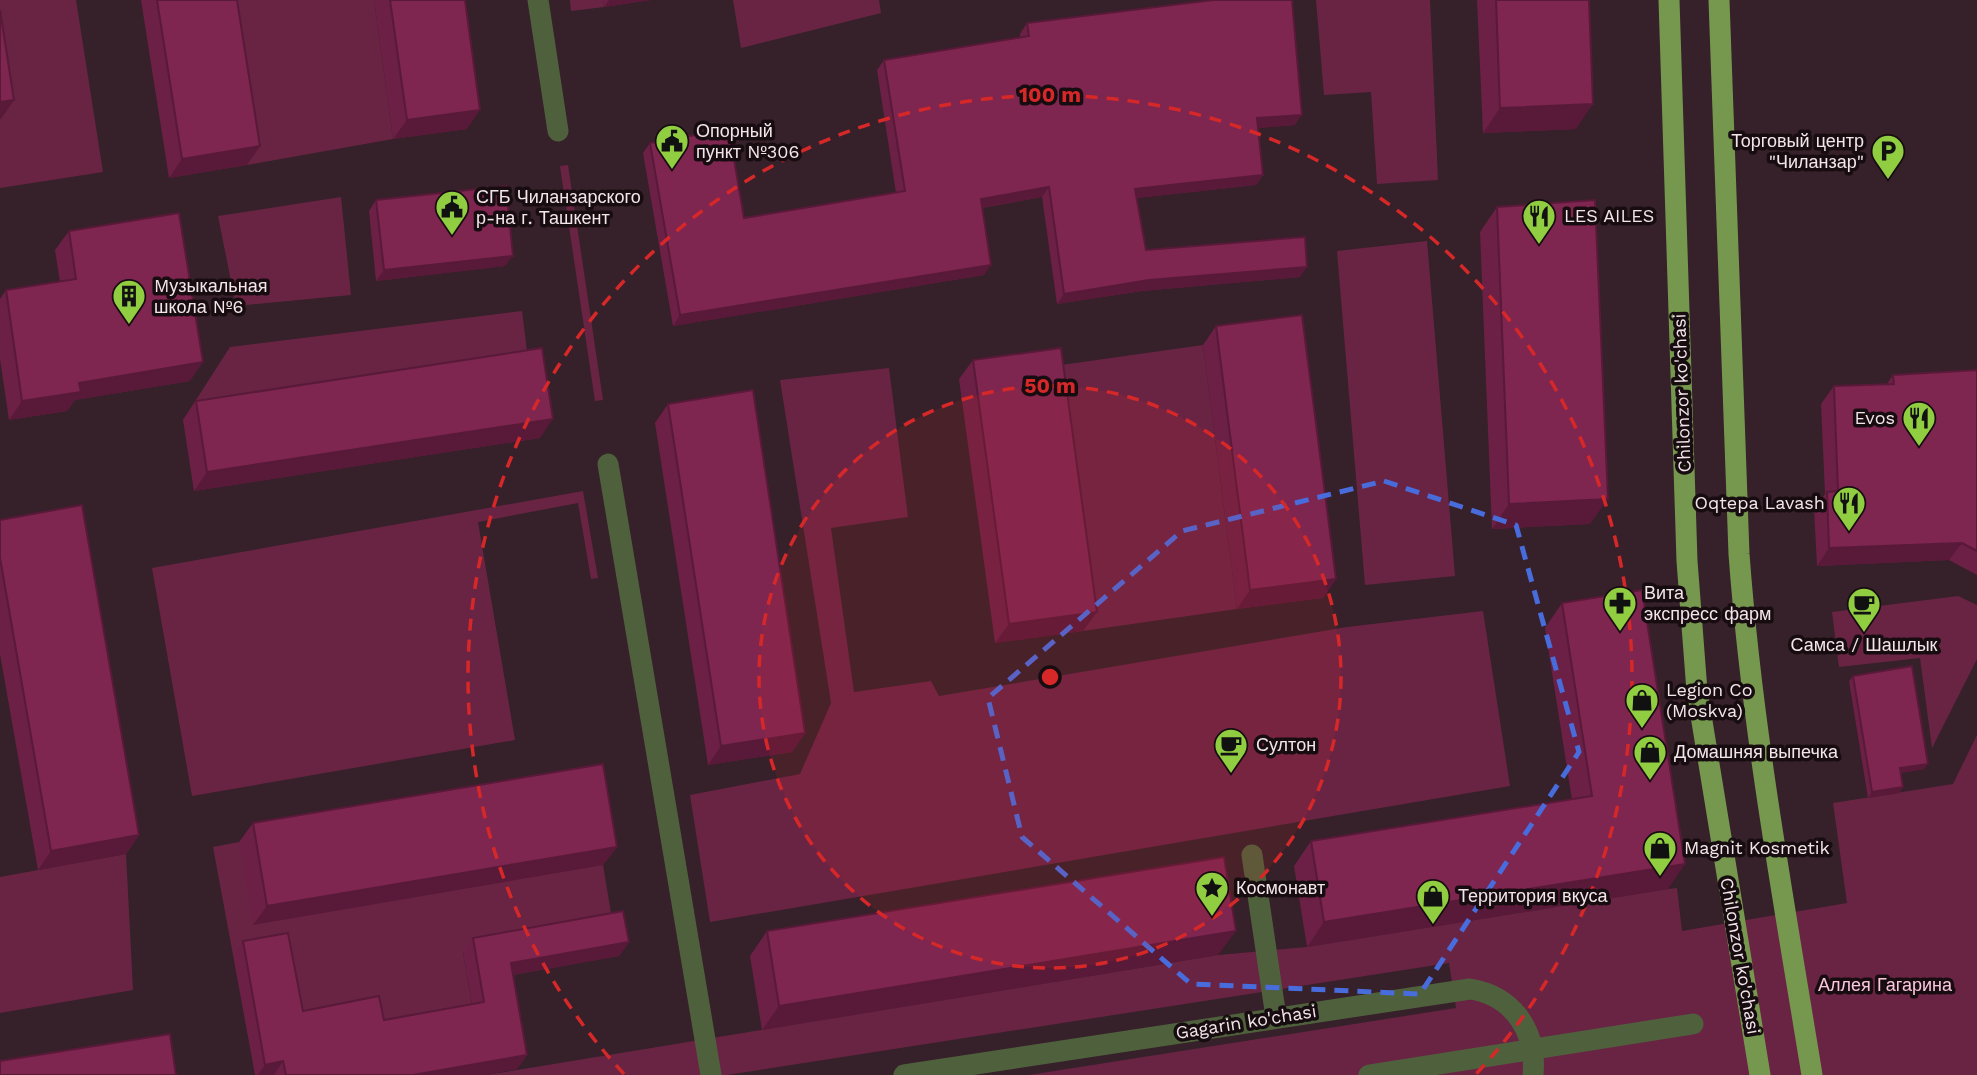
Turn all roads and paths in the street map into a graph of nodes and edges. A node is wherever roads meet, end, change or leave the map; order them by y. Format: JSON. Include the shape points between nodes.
{"nodes":[{"id":1,"x":538,"y":0,"type":"edge"},
{"id":2,"x":1669,"y":0,"type":"edge"},
{"id":3,"x":1719,"y":0,"type":"edge"},
{"id":4,"x":558,"y":131,"type":"dead end"},
{"id":5,"x":608,"y":464,"type":"dead end"},
{"id":6,"x":1252,"y":855,"type":"dead end"},
{"id":7,"x":1276,"y":1017,"type":"junction"},
{"id":8,"x":1693,"y":1024,"type":"dead end"},
{"id":9,"x":1533,"y":1049,"type":"junction"},
{"id":10,"x":711,"y":1075,"type":"edge"},
{"id":11,"x":904,"y":1075,"type":"edge"},
{"id":12,"x":1369,"y":1075,"type":"edge"},
{"id":13,"x":1533,"y":1075,"type":"edge"},
{"id":14,"x":1760,"y":1075,"type":"edge"},
{"id":15,"x":1812,"y":1075,"type":"edge"}],
"edges":[{"from":1,"to":4,"type":"street"},
{"from":2,"to":14,"type":"main road","name":"Chilonzor ko'chasi","via":[[1687,552],[1696,679]]},
{"from":3,"to":15,"type":"main road","via":[[1742,599],[1757,734]]},
{"from":5,"to":10,"type":"street"},
{"from":6,"to":7,"type":"street"},
{"from":7,"to":9,"type":"street","name":"Gagarin ko'chasi","via":[[1470,989],[1508,1003],[1524,1023]]},
{"from":7,"to":11,"type":"street","name":"Gagarin ko'chasi"},
{"from":8,"to":9,"type":"street"},
{"from":9,"to":12,"type":"street"},
{"from":9,"to":13,"type":"street","name":"Gagarin ko'chasi"}]}
